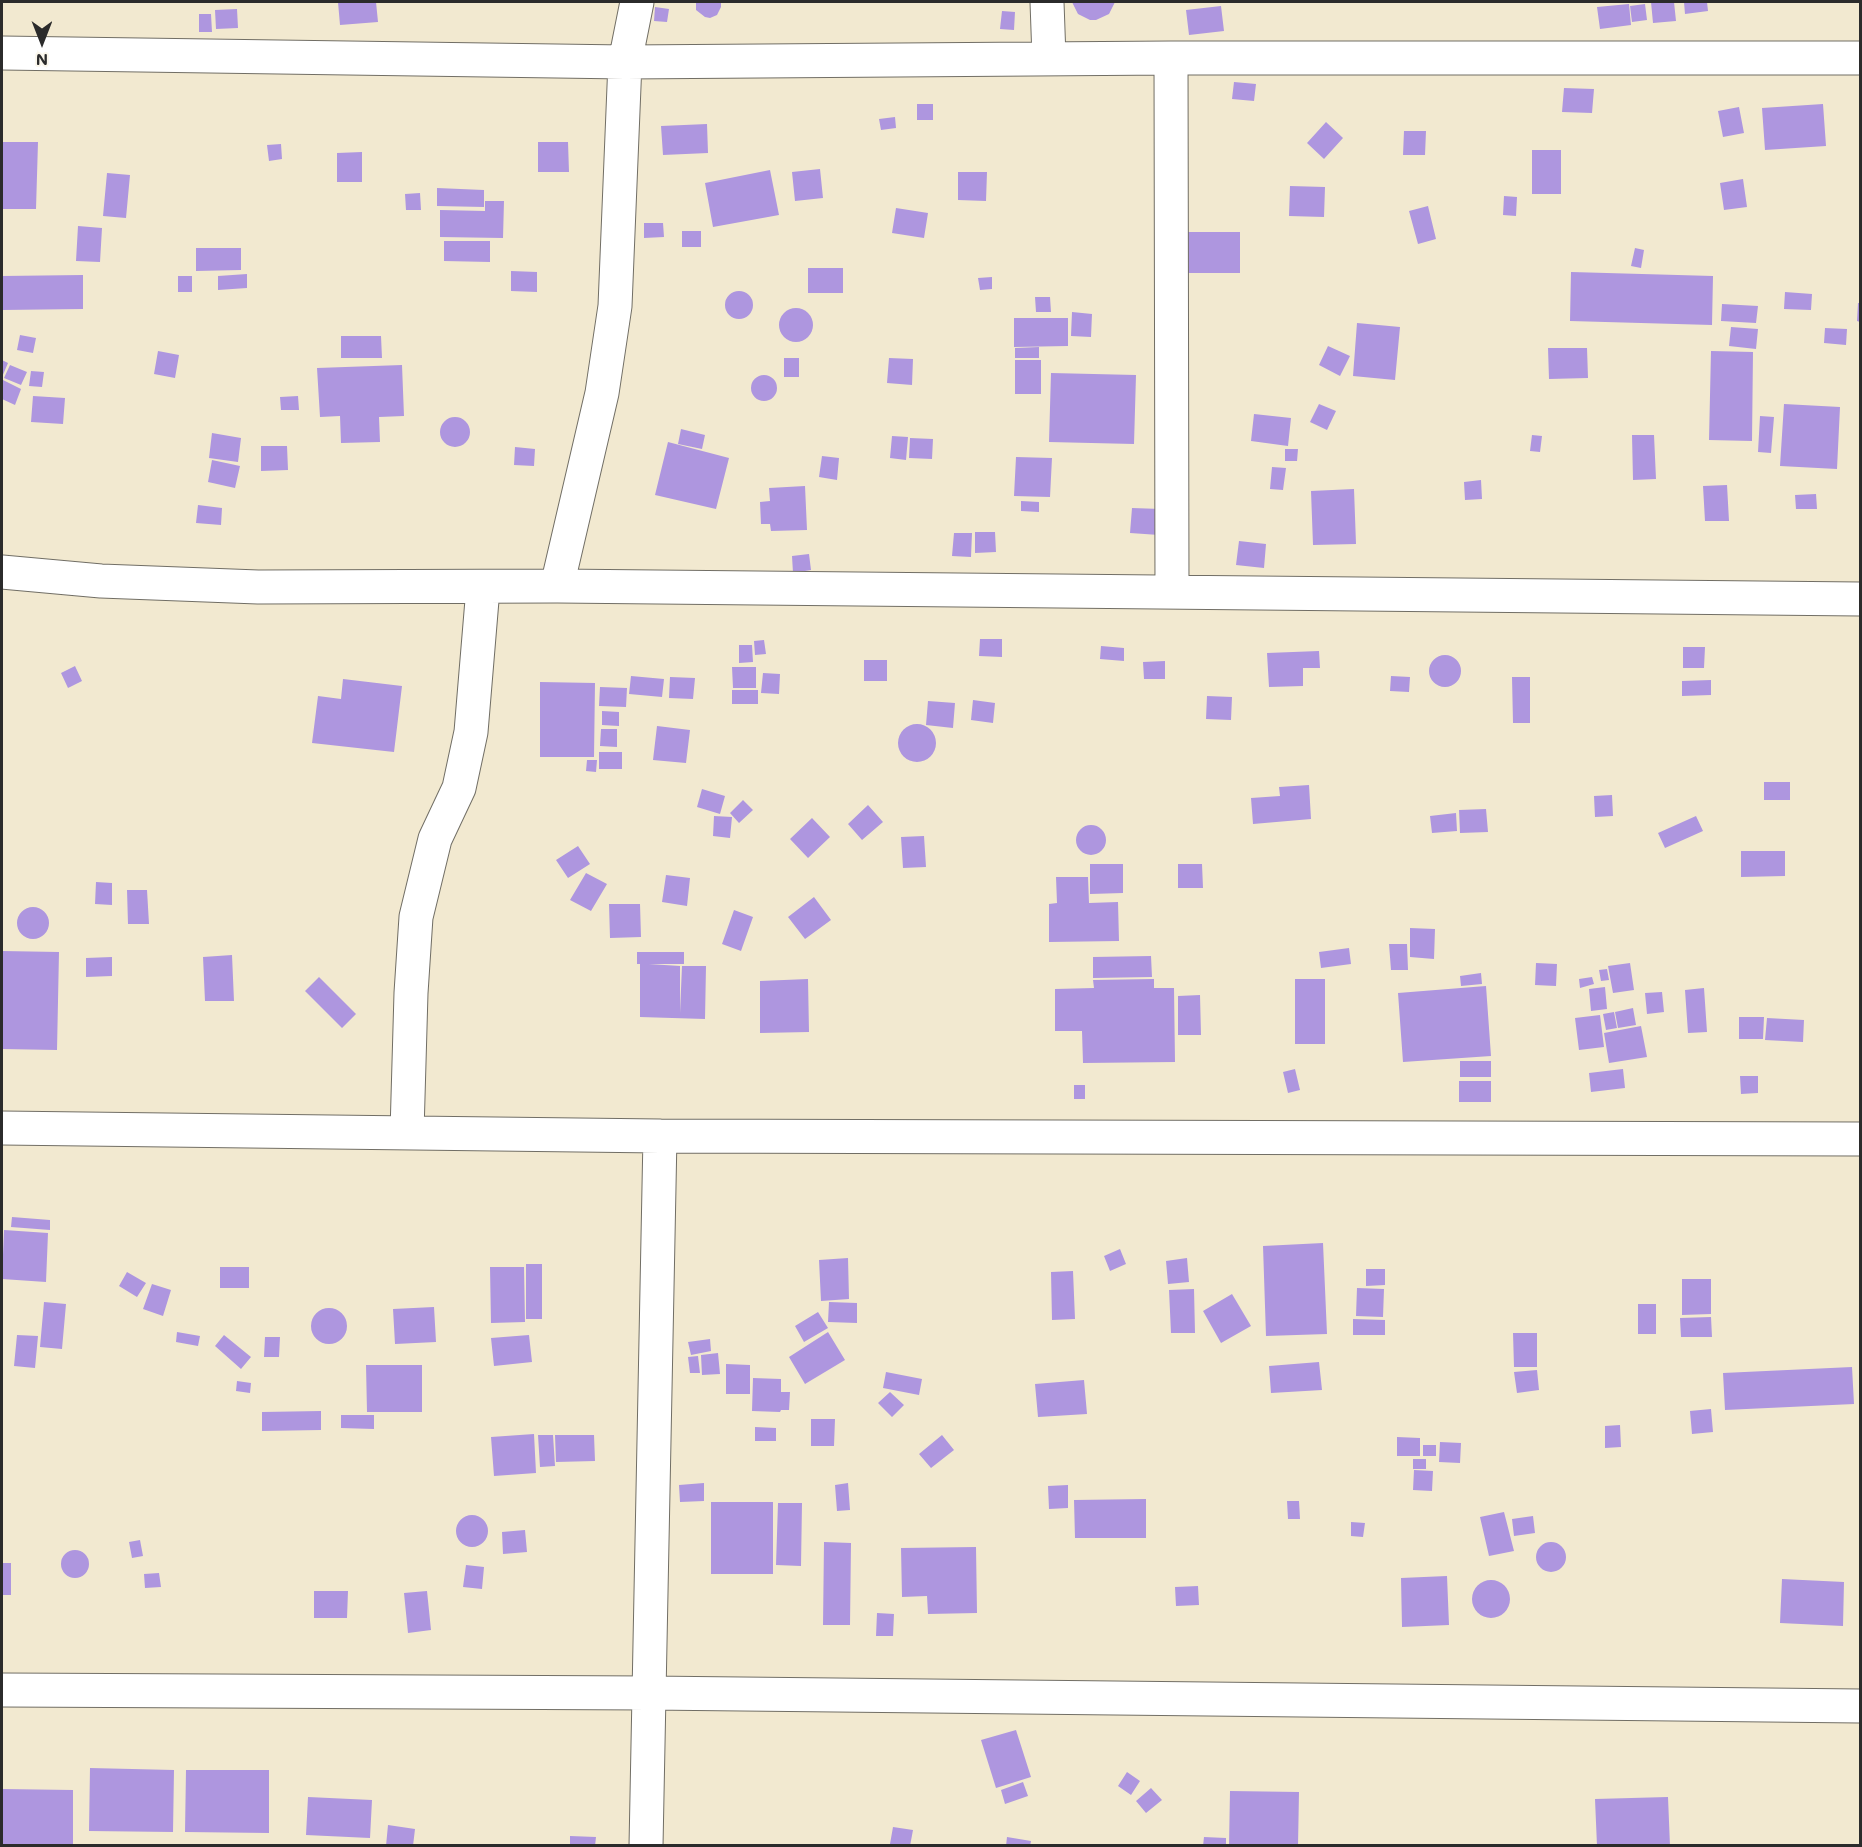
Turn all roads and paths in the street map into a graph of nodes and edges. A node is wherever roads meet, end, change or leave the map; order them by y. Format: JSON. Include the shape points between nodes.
{"nodes":[{"id":1,"x":637,"y":2,"type":"edge"},
{"id":2,"x":1047,"y":2,"type":"edge"},
{"id":3,"x":2,"y":53,"type":"edge"},
{"id":4,"x":1049,"y":58,"type":"junction"},
{"id":5,"x":1171,"y":58,"type":"junction"},
{"id":6,"x":1860,"y":58,"type":"edge"},
{"id":7,"x":625,"y":62,"type":"junction"},
{"id":8,"x":2,"y":572,"type":"edge"},
{"id":9,"x":557,"y":586,"type":"junction"},
{"id":10,"x":483,"y":588,"type":"junction"},
{"id":11,"x":1172,"y":592,"type":"junction"},
{"id":12,"x":1860,"y":598,"type":"edge"},
{"id":13,"x":2,"y":1128,"type":"edge"},
{"id":14,"x":407,"y":1132,"type":"junction"},
{"id":15,"x":660,"y":1136,"type":"junction"},
{"id":16,"x":1860,"y":1139,"type":"edge"},
{"id":17,"x":2,"y":1690,"type":"edge"},
{"id":18,"x":649,"y":1693,"type":"junction"},
{"id":19,"x":1860,"y":1706,"type":"edge"},
{"id":20,"x":646,"y":1845,"type":"edge"}],
"edges":[{"from":1,"to":7,"type":"street"},
{"from":2,"to":4,"type":"street"},
{"from":3,"to":7,"type":"street"},
{"from":4,"to":5,"type":"street"},
{"from":4,"to":7,"type":"street"},
{"from":5,"to":6,"type":"street"},
{"from":5,"to":11,"type":"street"},
{"from":7,"to":9,"type":"street","via":[[615,306],[602,393]]},
{"from":8,"to":10,"type":"street","via":[[101,581],[258,587]]},
{"from":9,"to":10,"type":"street"},
{"from":9,"to":11,"type":"street"},
{"from":10,"to":14,"type":"street","via":[[471,732],[459,788],[435,839],[416,917]]},
{"from":11,"to":12,"type":"street"},
{"from":13,"to":14,"type":"street"},
{"from":14,"to":15,"type":"street"},
{"from":15,"to":16,"type":"street"},
{"from":15,"to":18,"type":"street"},
{"from":17,"to":18,"type":"street"},
{"from":18,"to":19,"type":"street"},
{"from":18,"to":20,"type":"street"}]}
